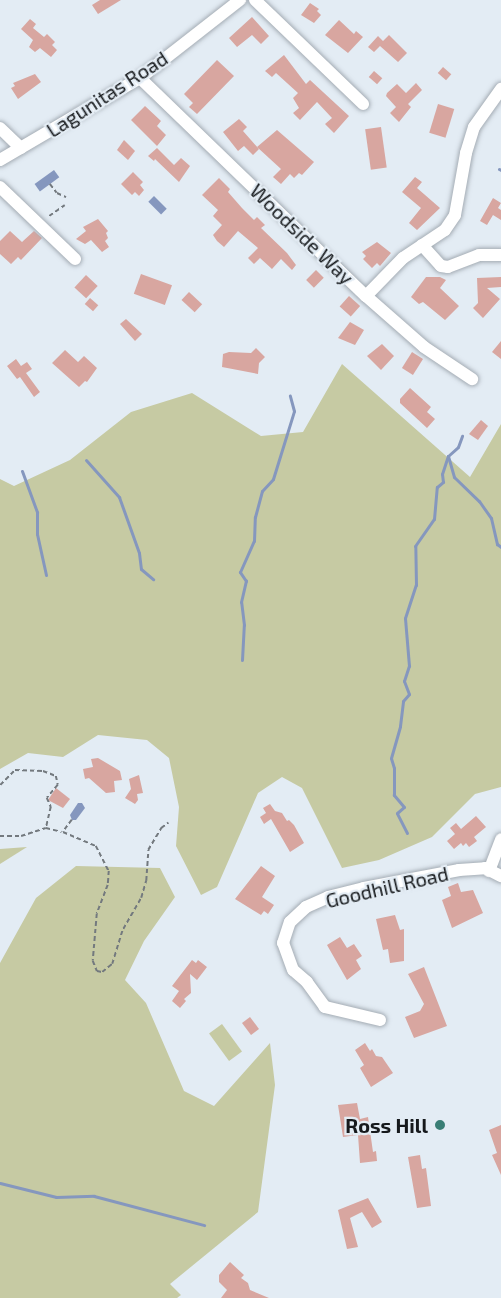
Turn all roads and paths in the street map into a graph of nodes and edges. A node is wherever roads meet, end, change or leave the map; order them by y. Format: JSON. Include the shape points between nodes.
{"nodes":[{"id":1,"x":240,"y":0,"type":"edge"},
{"id":2,"x":255,"y":0,"type":"edge"},
{"id":3,"x":140,"y":78,"type":"junction"},
{"id":4,"x":501,"y":89,"type":"edge"},
{"id":5,"x":363,"y":104,"type":"dead end"},
{"id":6,"x":0,"y":128,"type":"edge"},
{"id":7,"x":21,"y":148,"type":"junction"},
{"id":8,"x":0,"y":160,"type":"edge"},
{"id":9,"x":50,"y":184,"type":"dead end"},
{"id":10,"x":0,"y":187,"type":"edge"},
{"id":11,"x":66,"y":197,"type":"dead end"},
{"id":12,"x":65,"y":205,"type":"dead end"},
{"id":13,"x":49,"y":216,"type":"dead end"},
{"id":14,"x":422,"y":245,"type":"junction"},
{"id":15,"x":501,"y":255,"type":"edge"},
{"id":16,"x":75,"y":259,"type":"dead end"},
{"id":17,"x":366,"y":296,"type":"junction"},
{"id":18,"x":472,"y":379,"type":"dead end"},
{"id":19,"x":0,"y":785,"type":"edge"},
{"id":20,"x":72,"y":820,"type":"dead end"},
{"id":21,"x":168,"y":823,"type":"dead end"},
{"id":22,"x":46,"y":828,"type":"junction"},
{"id":23,"x":63,"y":832,"type":"junction"},
{"id":24,"x":0,"y":836,"type":"edge"},
{"id":25,"x":501,"y":839,"type":"edge"},
{"id":26,"x":489,"y":871,"type":"junction"},
{"id":27,"x":501,"y":876,"type":"edge"},
{"id":28,"x":380,"y":1020,"type":"dead end"}],
"edges":[{"from":1,"to":3,"type":"street","name":"Lagunitas Road"},
{"from":2,"to":5,"type":"street"},
{"from":3,"to":7,"type":"street","name":"Lagunitas Road"},
{"from":3,"to":17,"type":"street","name":"Woodside Way"},
{"from":4,"to":14,"type":"street","via":[[474,127],[456,215],[445,230]]},
{"from":6,"to":7,"type":"street"},
{"from":7,"to":8,"type":"street","name":"Lagunitas Road"},
{"from":9,"to":11,"type":"path"},
{"from":10,"to":16,"type":"street"},
{"from":12,"to":13,"type":"path"},
{"from":14,"to":15,"type":"street","via":[[441,266],[448,267],[479,255]]},
{"from":14,"to":17,"type":"street","via":[[403,258]]},
{"from":17,"to":18,"type":"street","name":"Woodside Way","via":[[424,347]]},
{"from":19,"to":22,"type":"path","via":[[15,770],[51,772],[56,776],[58,785],[47,798],[51,807]]},
{"from":20,"to":23,"type":"path"},
{"from":21,"to":23,"type":"path","via":[[148,850],[141,898],[123,929],[112,964],[102,972],[97,972],[93,961],[97,914],[109,872],[96,846]]},
{"from":22,"to":23,"type":"path"},
{"from":22,"to":24,"type":"path","via":[[21,836]]},
{"from":25,"to":26,"type":"street"},
{"from":26,"to":27,"type":"street","name":"Goodhill Road"},
{"from":26,"to":28,"type":"street","name":"Goodhill Road","via":[[459,870],[328,897],[306,907],[290,922],[283,943],[293,970],[325,1007]]}]}
